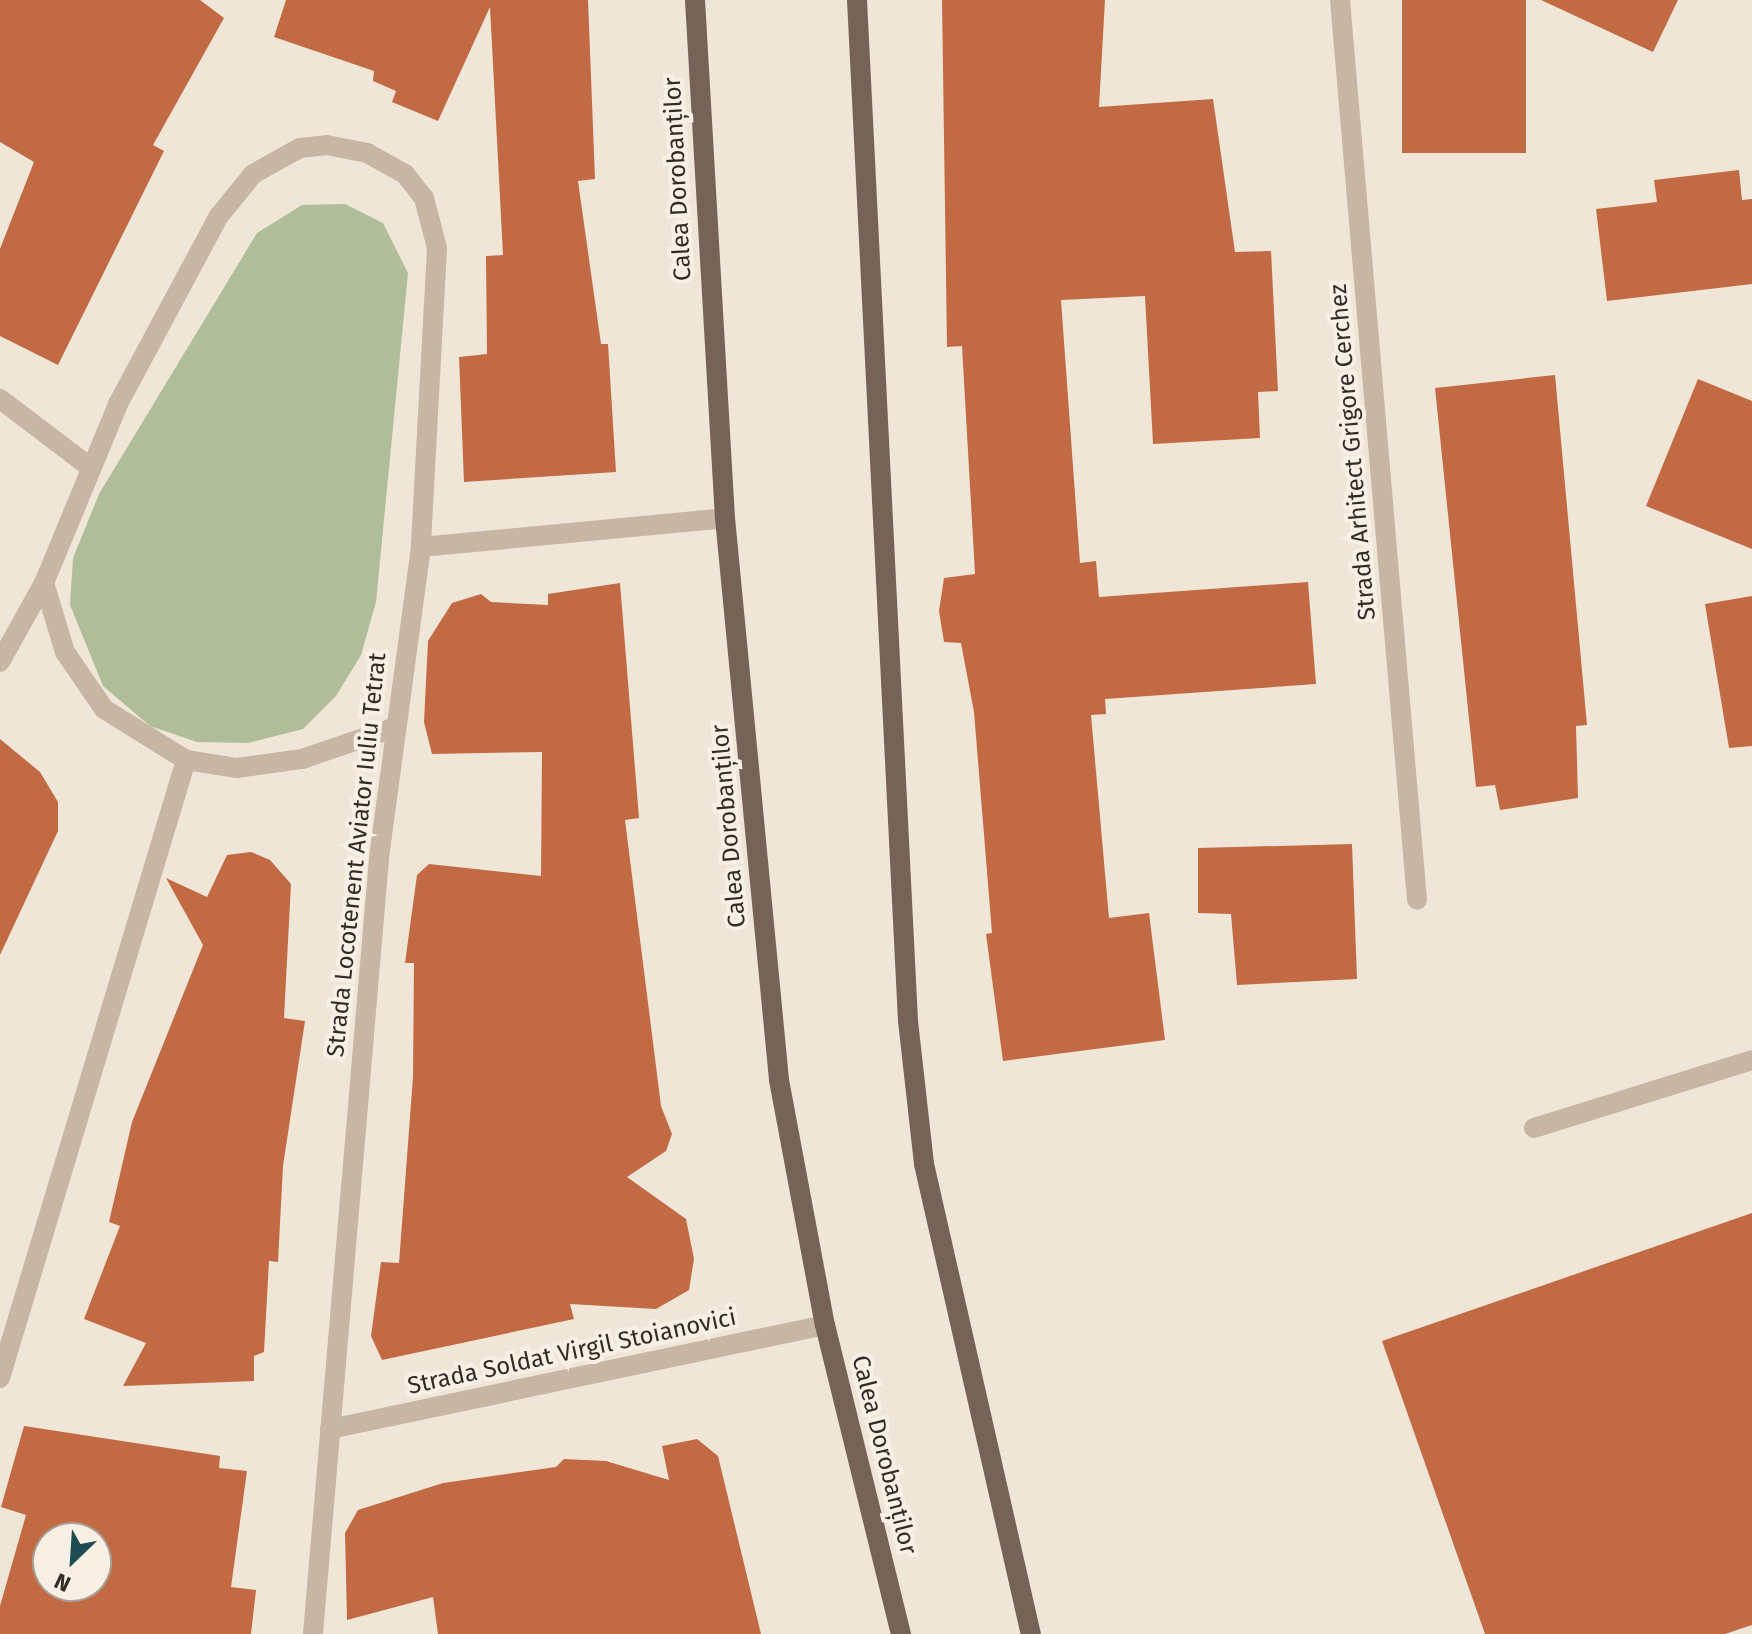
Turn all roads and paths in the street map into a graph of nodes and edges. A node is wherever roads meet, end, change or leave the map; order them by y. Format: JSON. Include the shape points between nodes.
{"nodes":[{"id":1,"x":695,"y":0,"type":"edge"},
{"id":2,"x":857,"y":0,"type":"edge"},
{"id":3,"x":1340,"y":0,"type":"edge"},
{"id":4,"x":0,"y":399,"type":"edge"},
{"id":5,"x":90,"y":467,"type":"junction"},
{"id":6,"x":725,"y":518,"type":"junction"},
{"id":7,"x":421,"y":547,"type":"junction"},
{"id":8,"x":44,"y":583,"type":"junction"},
{"id":9,"x":0,"y":662,"type":"edge"},
{"id":10,"x":393,"y":728,"type":"junction"},
{"id":11,"x":186,"y":760,"type":"junction"},
{"id":12,"x":1417,"y":900,"type":"dead end"},
{"id":13,"x":1752,"y":1060,"type":"edge"},
{"id":14,"x":1534,"y":1128,"type":"dead end"},
{"id":15,"x":825,"y":1325,"type":"junction"},
{"id":16,"x":0,"y":1378,"type":"edge"},
{"id":17,"x":330,"y":1429,"type":"junction"},
{"id":18,"x":313,"y":1634,"type":"edge"},
{"id":19,"x":901,"y":1634,"type":"edge"},
{"id":20,"x":1031,"y":1634,"type":"edge"}],
"edges":[{"from":1,"to":6,"type":"main road","name":"Calea Dorobanților"},
{"from":2,"to":20,"type":"main road","via":[[908,1021],[924,1164]]},
{"from":3,"to":12,"type":"street","name":"Strada Arhitect Grigore Cerchez"},
{"from":4,"to":5,"type":"street"},
{"from":5,"to":7,"type":"street","name":"Strada Locotenent Aviator Iuliu Tetrat","via":[[219,216],[253,174],[300,148],[327,145],[367,153],[405,174],[424,198],[437,248]]},
{"from":5,"to":8,"type":"street"},
{"from":6,"to":7,"type":"street"},
{"from":6,"to":15,"type":"main road","name":"Calea Dorobanților","via":[[779,1080]]},
{"from":7,"to":10,"type":"street","name":"Strada Locotenent Aviator Iuliu Tetrat"},
{"from":8,"to":9,"type":"street"},
{"from":8,"to":11,"type":"street","via":[[65,652],[104,709]]},
{"from":10,"to":11,"type":"street","via":[[302,759],[237,768]]},
{"from":10,"to":17,"type":"street","name":"Strada Locotenent Aviator Iuliu Tetrat"},
{"from":11,"to":16,"type":"street"},
{"from":13,"to":14,"type":"street"},
{"from":15,"to":17,"type":"street","name":"Strada Soldat Virgil Stoianovici"},
{"from":15,"to":19,"type":"main road","name":"Calea Dorobanților"},
{"from":17,"to":18,"type":"street","name":"Strada Locotenent Aviator Iuliu Tetrat"}]}
